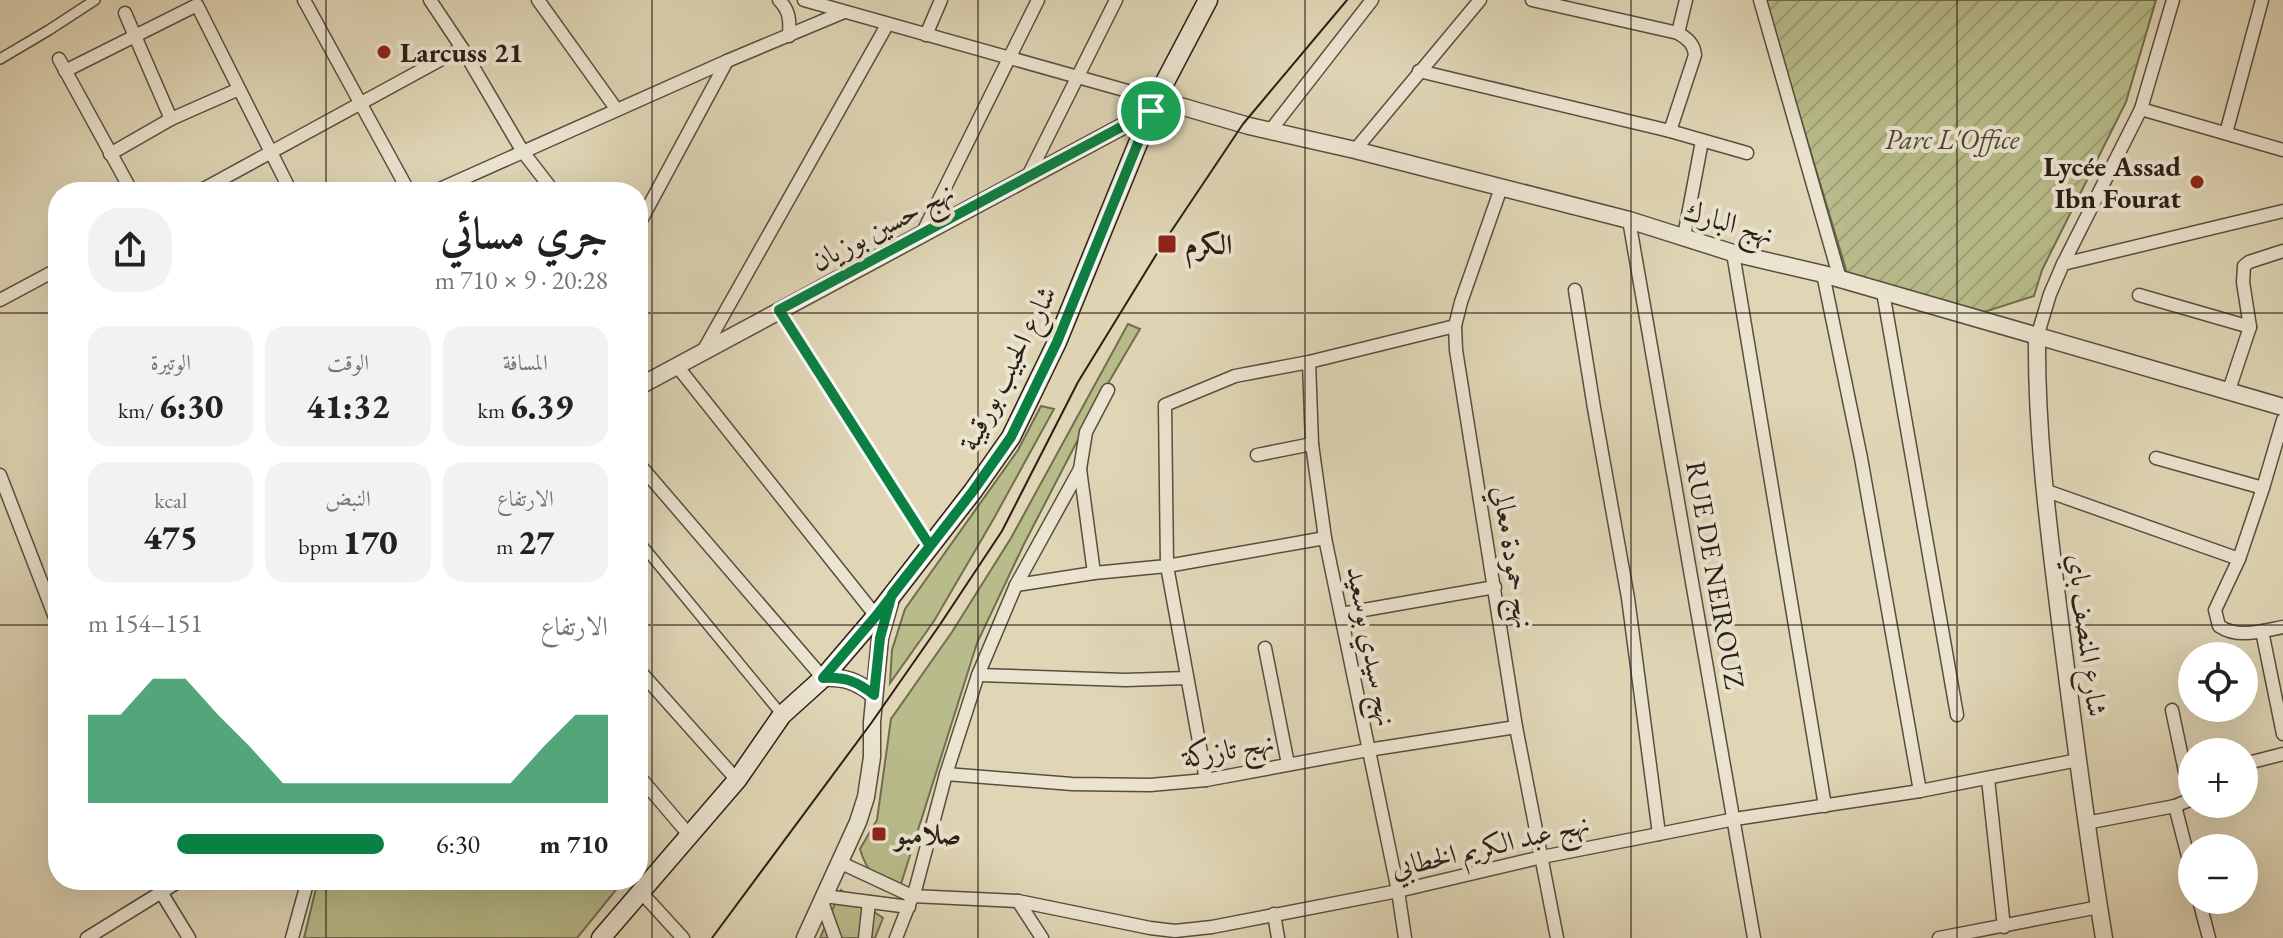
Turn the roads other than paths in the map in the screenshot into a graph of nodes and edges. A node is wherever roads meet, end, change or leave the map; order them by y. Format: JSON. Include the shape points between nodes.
{"nodes":[{"id":1,"x":95,"y":0,"type":"edge"},
{"id":2,"x":304,"y":0,"type":"edge"},
{"id":3,"x":430,"y":0,"type":"edge"},
{"id":4,"x":538,"y":0,"type":"edge"},
{"id":5,"x":779,"y":0,"type":"edge"},
{"id":6,"x":804,"y":0,"type":"edge"},
{"id":7,"x":941,"y":0,"type":"edge"},
{"id":8,"x":1038,"y":0,"type":"edge"},
{"id":9,"x":1116,"y":0,"type":"edge"},
{"id":10,"x":1372,"y":0,"type":"edge"},
{"id":11,"x":1480,"y":0,"type":"edge"},
{"id":12,"x":1532,"y":0,"type":"edge"},
{"id":13,"x":1686,"y":0,"type":"edge"},
{"id":14,"x":1760,"y":0,"type":"edge"},
{"id":15,"x":2173,"y":0,"type":"edge"},
{"id":16,"x":2262,"y":0,"type":"edge"},
{"id":17,"x":1205,"y":1,"type":"edge"},
{"id":18,"x":844,"y":12,"type":"junction"},
{"id":19,"x":125,"y":13,"type":"dead end"},
{"id":20,"x":887,"y":25,"type":"junction"},
{"id":21,"x":1678,"y":33,"type":"junction"},
{"id":22,"x":926,"y":35,"type":"junction"},
{"id":23,"x":134,"y":36,"type":"junction"},
{"id":24,"x":789,"y":36,"type":"junction"},
{"id":25,"x":462,"y":48,"type":"junction"},
{"id":26,"x":0,"y":59,"type":"edge"},
{"id":27,"x":1009,"y":59,"type":"junction"},
{"id":28,"x":727,"y":61,"type":"junction"},
{"id":29,"x":1419,"y":71,"type":"junction"},
{"id":30,"x":1078,"y":78,"type":"junction"},
{"id":31,"x":239,"y":89,"type":"junction"},
{"id":32,"x":361,"y":104,"type":"junction"},
{"id":33,"x":1153,"y":105,"type":"junction"},
{"id":34,"x":2141,"y":109,"type":"junction"},
{"id":35,"x":617,"y":110,"type":"junction"},
{"id":36,"x":171,"y":119,"type":"junction"},
{"id":37,"x":1270,"y":131,"type":"junction"},
{"id":38,"x":1670,"y":131,"type":"junction"},
{"id":39,"x":2226,"y":133,"type":"junction"},
{"id":40,"x":1702,"y":141,"type":"junction"},
{"id":41,"x":1355,"y":150,"type":"junction"},
{"id":42,"x":2283,"y":150,"type":"edge"},
{"id":43,"x":272,"y":152,"type":"junction"},
{"id":44,"x":523,"y":152,"type":"junction"},
{"id":45,"x":1747,"y":153,"type":"dead end"},
{"id":46,"x":110,"y":154,"type":"junction"},
{"id":47,"x":1027,"y":178,"type":"junction"},
{"id":48,"x":126,"y":182,"type":"edge"},
{"id":49,"x":216,"y":182,"type":"edge"},
{"id":50,"x":286,"y":182,"type":"edge"},
{"id":51,"x":404,"y":182,"type":"edge"},
{"id":52,"x":456,"y":182,"type":"edge"},
{"id":53,"x":546,"y":182,"type":"edge"},
{"id":54,"x":1501,"y":188,"type":"junction"},
{"id":55,"x":648,"y":207,"type":"edge"},
{"id":56,"x":2282,"y":215,"type":"edge"},
{"id":57,"x":1629,"y":220,"type":"junction"},
{"id":58,"x":922,"y":234,"type":"junction"},
{"id":59,"x":1684,"y":236,"type":"junction"},
{"id":60,"x":2283,"y":251,"type":"edge"},
{"id":61,"x":1733,"y":253,"type":"junction"},
{"id":62,"x":2063,"y":264,"type":"junction"},
{"id":63,"x":48,"y":277,"type":"edge"},
{"id":64,"x":1831,"y":277,"type":"junction"},
{"id":65,"x":1575,"y":290,"type":"dead end"},
{"id":66,"x":1883,"y":292,"type":"junction"},
{"id":67,"x":2139,"y":295,"type":"dead end"},
{"id":68,"x":0,"y":300,"type":"edge"},
{"id":69,"x":779,"y":310,"type":"junction"},
{"id":70,"x":1455,"y":326,"type":"junction"},
{"id":71,"x":2250,"y":327,"type":"junction"},
{"id":72,"x":2037,"y":337,"type":"junction"},
{"id":73,"x":702,"y":353,"type":"junction"},
{"id":74,"x":1309,"y":362,"type":"junction"},
{"id":75,"x":677,"y":366,"type":"junction"},
{"id":76,"x":648,"y":382,"type":"edge"},
{"id":77,"x":1108,"y":390,"type":"dead end"},
{"id":78,"x":2228,"y":393,"type":"junction"},
{"id":79,"x":2283,"y":407,"type":"edge"},
{"id":80,"x":2283,"y":420,"type":"edge"},
{"id":81,"x":1312,"y":444,"type":"junction"},
{"id":82,"x":1257,"y":455,"type":"dead end"},
{"id":83,"x":2156,"y":458,"type":"dead end"},
{"id":84,"x":1080,"y":469,"type":"junction"},
{"id":85,"x":0,"y":475,"type":"edge"},
{"id":86,"x":648,"y":475,"type":"edge"},
{"id":87,"x":2263,"y":488,"type":"junction"},
{"id":88,"x":2044,"y":490,"type":"junction"},
{"id":89,"x":3,"y":492,"type":"edge"},
{"id":90,"x":1325,"y":538,"type":"junction"},
{"id":91,"x":930,"y":546,"type":"junction"},
{"id":92,"x":648,"y":552,"type":"edge"},
{"id":93,"x":2239,"y":559,"type":"junction"},
{"id":94,"x":1167,"y":566,"type":"junction"},
{"id":95,"x":1094,"y":573,"type":"junction"},
{"id":96,"x":48,"y":584,"type":"edge"},
{"id":97,"x":1016,"y":585,"type":"junction"},
{"id":98,"x":43,"y":587,"type":"junction"},
{"id":99,"x":1495,"y":587,"type":"junction"},
{"id":100,"x":892,"y":594,"type":"junction"},
{"id":101,"x":48,"y":600,"type":"edge"},
{"id":102,"x":1341,"y":614,"type":"junction"},
{"id":103,"x":876,"y":616,"type":"junction"},
{"id":104,"x":2283,"y":627,"type":"edge"},
{"id":105,"x":2262,"y":631,"type":"junction"},
{"id":106,"x":1265,"y":648,"type":"dead end"},
{"id":107,"x":978,"y":675,"type":"junction"},
{"id":108,"x":823,"y":678,"type":"junction"},
{"id":109,"x":1187,"y":678,"type":"junction"},
{"id":110,"x":648,"y":680,"type":"edge"},
{"id":111,"x":874,"y":695,"type":"junction"},
{"id":112,"x":2172,"y":710,"type":"dead end"},
{"id":113,"x":782,"y":715,"type":"junction"},
{"id":114,"x":1957,"y":715,"type":"dead end"},
{"id":115,"x":1516,"y":727,"type":"junction"},
{"id":116,"x":2283,"y":734,"type":"edge"},
{"id":117,"x":2178,"y":738,"type":"edge"},
{"id":118,"x":1368,"y":750,"type":"junction"},
{"id":119,"x":2283,"y":754,"type":"edge"},
{"id":120,"x":2078,"y":760,"type":"junction"},
{"id":121,"x":2258,"y":760,"type":"edge"},
{"id":122,"x":1288,"y":764,"type":"junction"},
{"id":123,"x":946,"y":774,"type":"junction"},
{"id":124,"x":1988,"y":779,"type":"junction"},
{"id":125,"x":737,"y":780,"type":"junction"},
{"id":126,"x":1206,"y":780,"type":"junction"},
{"id":127,"x":648,"y":787,"type":"edge"},
{"id":128,"x":1920,"y":791,"type":"junction"},
{"id":129,"x":2178,"y":805,"type":"edge"},
{"id":130,"x":1825,"y":806,"type":"junction"},
{"id":131,"x":2175,"y":806,"type":"junction"},
{"id":132,"x":1735,"y":819,"type":"junction"},
{"id":133,"x":2086,"y":823,"type":"junction"},
{"id":134,"x":1659,"y":834,"type":"junction"},
{"id":135,"x":2182,"y":834,"type":"edge"},
{"id":136,"x":690,"y":836,"type":"junction"},
{"id":137,"x":1542,"y":857,"type":"junction"},
{"id":138,"x":839,"y":862,"type":"junction"},
{"id":139,"x":648,"y":882,"type":"edge"},
{"id":140,"x":153,"y":890,"type":"edge"},
{"id":141,"x":160,"y":890,"type":"edge"},
{"id":142,"x":305,"y":890,"type":"edge"},
{"id":143,"x":640,"y":891,"type":"joint"},
{"id":144,"x":1398,"y":891,"type":"junction"},
{"id":145,"x":823,"y":899,"type":"junction"},
{"id":146,"x":1018,"y":901,"type":"junction"},
{"id":147,"x":869,"y":902,"type":"junction"},
{"id":148,"x":911,"y":902,"type":"junction"},
{"id":149,"x":2099,"y":907,"type":"junction"},
{"id":150,"x":1274,"y":914,"type":"junction"},
{"id":151,"x":2203,"y":914,"type":"edge"},
{"id":152,"x":1996,"y":931,"type":"edge"},
{"id":153,"x":900,"y":936,"type":"edge"},
{"id":154,"x":87,"y":938,"type":"edge"},
{"id":155,"x":189,"y":938,"type":"edge"},
{"id":156,"x":292,"y":938,"type":"edge"},
{"id":157,"x":601,"y":938,"type":"edge"},
{"id":158,"x":683,"y":938,"type":"edge"},
{"id":159,"x":805,"y":938,"type":"edge"},
{"id":160,"x":835,"y":938,"type":"edge"},
{"id":161,"x":865,"y":938,"type":"edge"},
{"id":162,"x":1042,"y":938,"type":"edge"},
{"id":163,"x":1278,"y":938,"type":"edge"},
{"id":164,"x":1405,"y":938,"type":"edge"},
{"id":165,"x":1557,"y":938,"type":"edge"},
{"id":166,"x":1754,"y":938,"type":"edge"},
{"id":167,"x":1939,"y":938,"type":"edge"},
{"id":168,"x":2104,"y":938,"type":"edge"},
{"id":169,"x":2209,"y":938,"type":"edge"}],
"edges":[{"from":1,"to":26,"type":"street"},
{"from":2,"to":32,"type":"street"},
{"from":3,"to":25,"type":"street"},
{"from":4,"to":35,"type":"street"},
{"from":5,"to":24,"type":"street","via":[[788,10]]},
{"from":6,"to":18,"type":"street"},
{"from":7,"to":22,"type":"street"},
{"from":8,"to":27,"type":"street"},
{"from":9,"to":30,"type":"street"},
{"from":10,"to":37,"type":"street"},
{"from":11,"to":29,"type":"street"},
{"from":12,"to":21,"type":"street"},
{"from":13,"to":21,"type":"street"},
{"from":14,"to":64,"type":"street"},
{"from":15,"to":34,"type":"street"},
{"from":16,"to":39,"type":"street"},
{"from":17,"to":33,"type":"main road","name":"شارع الحبيب بورقيبة"},
{"from":18,"to":20,"type":"street"},
{"from":18,"to":24,"type":"street"},
{"from":19,"to":23,"type":"street"},
{"from":20,"to":22,"type":"street"},
{"from":20,"to":73,"type":"street"},
{"from":21,"to":38,"type":"street","via":[[1692,43],[1695,55]]},
{"from":22,"to":27,"type":"street"},
{"from":23,"to":31,"type":"street","via":[[197,5]]},
{"from":23,"to":36,"type":"street"},
{"from":23,"to":46,"type":"street","via":[[62,65]]},
{"from":24,"to":28,"type":"street"},
{"from":25,"to":32,"type":"street"},
{"from":25,"to":44,"type":"street"},
{"from":27,"to":30,"type":"street"},
{"from":27,"to":58,"type":"street"},
{"from":28,"to":35,"type":"street"},
{"from":28,"to":55,"type":"street"},
{"from":29,"to":38,"type":"street"},
{"from":29,"to":41,"type":"street"},
{"from":30,"to":33,"type":"street"},
{"from":30,"to":47,"type":"street"},
{"from":31,"to":36,"type":"street"},
{"from":31,"to":43,"type":"street"},
{"from":32,"to":43,"type":"street"},
{"from":32,"to":51,"type":"street"},
{"from":33,"to":37,"type":"street","name":"نهج البارك"},
{"from":33,"to":47,"type":"street","name":"نهج حسين بوزيان"},
{"from":33,"to":91,"type":"main road","name":"شارع الحبيب بورقيبة","via":[[1057,342],[1011,437]]},
{"from":34,"to":39,"type":"street"},
{"from":34,"to":62,"type":"street"},
{"from":35,"to":44,"type":"street"},
{"from":36,"to":46,"type":"street"},
{"from":37,"to":41,"type":"street","name":"نهج البارك"},
{"from":38,"to":40,"type":"street"},
{"from":39,"to":42,"type":"street"},
{"from":40,"to":45,"type":"street"},
{"from":40,"to":59,"type":"street"},
{"from":41,"to":54,"type":"street","name":"نهج البارك"},
{"from":43,"to":49,"type":"street"},
{"from":43,"to":50,"type":"street"},
{"from":44,"to":52,"type":"street"},
{"from":44,"to":53,"type":"street"},
{"from":46,"to":48,"type":"street"},
{"from":47,"to":58,"type":"street","name":"نهج حسين بوزيان"},
{"from":54,"to":57,"type":"street","name":"نهج البارك"},
{"from":54,"to":70,"type":"street","name":"نهج حمودة معالي"},
{"from":56,"to":62,"type":"street"},
{"from":57,"to":59,"type":"street","name":"نهج البارك"},
{"from":57,"to":132,"type":"street","name":"RUE DE NEIROUZ"},
{"from":58,"to":69,"type":"street","name":"نهج حسين بوزيان"},
{"from":59,"to":61,"type":"street","name":"نهج البارك"},
{"from":60,"to":71,"type":"street","via":[[2244,266]]},
{"from":61,"to":64,"type":"street","name":"نهج البارك"},
{"from":61,"to":130,"type":"street"},
{"from":62,"to":72,"type":"street"},
{"from":63,"to":68,"type":"street"},
{"from":64,"to":66,"type":"street","name":"نهج البارك"},
{"from":64,"to":128,"type":"street"},
{"from":65,"to":134,"type":"street","via":[[1628,598]]},
{"from":66,"to":72,"type":"street","name":"نهج البارك"},
{"from":66,"to":114,"type":"street"},
{"from":67,"to":71,"type":"street"},
{"from":69,"to":73,"type":"street","name":"نهج حسين بوزيان"},
{"from":69,"to":91,"type":"street"},
{"from":70,"to":74,"type":"street"},
{"from":70,"to":99,"type":"street","name":"نهج حمودة معالي"},
{"from":71,"to":78,"type":"street"},
{"from":72,"to":78,"type":"street","name":"نهج البارك"},
{"from":72,"to":88,"type":"street","name":"شارع المنصف باي"},
{"from":73,"to":75,"type":"street","name":"نهج حسين بوزيان"},
{"from":74,"to":81,"type":"street","name":"نهج سيدي بوسعيد"},
{"from":74,"to":94,"type":"street","via":[[1235,376],[1165,405]]},
{"from":75,"to":76,"type":"street","name":"نهج حسين بوزيان"},
{"from":75,"to":103,"type":"street"},
{"from":77,"to":84,"type":"street","via":[[1086,432]]},
{"from":78,"to":79,"type":"street","name":"نهج البارك"},
{"from":80,"to":87,"type":"street"},
{"from":81,"to":82,"type":"street"},
{"from":81,"to":90,"type":"street","name":"نهج سيدي بوسعيد"},
{"from":83,"to":87,"type":"street"},
{"from":84,"to":95,"type":"street"},
{"from":84,"to":97,"type":"street"},
{"from":85,"to":89,"type":"street"},
{"from":86,"to":108,"type":"street"},
{"from":87,"to":93,"type":"street"},
{"from":88,"to":93,"type":"street"},
{"from":88,"to":120,"type":"street","name":"شارع المنصف باي"},
{"from":89,"to":98,"type":"street"},
{"from":90,"to":94,"type":"street"},
{"from":90,"to":102,"type":"street","name":"نهج سيدي بوسعيد"},
{"from":91,"to":100,"type":"main road","name":"شارع الحبيب بورقيبة"},
{"from":92,"to":113,"type":"street"},
{"from":93,"to":105,"type":"street","via":[[2215,610],[2219,626],[2238,634]]},
{"from":94,"to":95,"type":"street"},
{"from":94,"to":109,"type":"street"},
{"from":95,"to":97,"type":"street"},
{"from":96,"to":98,"type":"street"},
{"from":97,"to":107,"type":"street"},
{"from":98,"to":101,"type":"street"},
{"from":99,"to":102,"type":"street"},
{"from":99,"to":115,"type":"street","name":"نهج حمودة معالي"},
{"from":100,"to":103,"type":"main road","name":"شارع الحبيب بورقيبة"},
{"from":100,"to":111,"type":"street","via":[[880,638]]},
{"from":102,"to":118,"type":"street","name":"نهج سيدي بوسعيد"},
{"from":103,"to":108,"type":"main road","name":"شارع الحبيب بورقيبة"},
{"from":104,"to":105,"type":"street"},
{"from":105,"to":116,"type":"street"},
{"from":106,"to":122,"type":"street"},
{"from":107,"to":109,"type":"street"},
{"from":107,"to":123,"type":"street"},
{"from":108,"to":111,"type":"street","via":[[849,679]]},
{"from":108,"to":113,"type":"main road","name":"شارع الحبيب بورقيبة"},
{"from":109,"to":126,"type":"street"},
{"from":110,"to":125,"type":"street"},
{"from":111,"to":138,"type":"street","via":[[866,797]]},
{"from":112,"to":117,"type":"street"},
{"from":113,"to":125,"type":"main road","name":"شارع الحبيب بورقيبة"},
{"from":115,"to":118,"type":"street","name":"نهج تازركة"},
{"from":115,"to":137,"type":"street","name":"نهج حمودة معالي"},
{"from":118,"to":122,"type":"street","name":"نهج تازركة"},
{"from":118,"to":144,"type":"street","name":"نهج سيدي بوسعيد"},
{"from":119,"to":121,"type":"street"},
{"from":120,"to":124,"type":"street","name":"نهج عبد الكريم الخطابي"},
{"from":120,"to":133,"type":"street","name":"شارع المنصف باي"},
{"from":122,"to":126,"type":"street","name":"نهج تازركة"},
{"from":123,"to":126,"type":"street","name":"نهج تازركة","via":[[1088,785]]},
{"from":123,"to":148,"type":"street"},
{"from":124,"to":128,"type":"street","name":"نهج عبد الكريم الخطابي"},
{"from":124,"to":152,"type":"street"},
{"from":125,"to":136,"type":"main road","name":"شارع الحبيب بورقيبة"},
{"from":127,"to":136,"type":"street"},
{"from":128,"to":130,"type":"street","name":"نهج عبد الكريم الخطابي"},
{"from":129,"to":131,"type":"street"},
{"from":130,"to":132,"type":"street","name":"نهج عبد الكريم الخطابي"},
{"from":131,"to":133,"type":"street"},
{"from":131,"to":135,"type":"street"},
{"from":132,"to":134,"type":"street","name":"نهج عبد الكريم الخطابي"},
{"from":132,"to":166,"type":"street","name":"RUE DE NEIROUZ"},
{"from":133,"to":149,"type":"street","name":"شارع المنصف باي"},
{"from":134,"to":137,"type":"street","name":"نهج عبد الكريم الخطابي"},
{"from":136,"to":139,"type":"main road","name":"شارع الحبيب بورقيبة"},
{"from":137,"to":144,"type":"street","name":"نهج عبد الكريم الخطابي"},
{"from":137,"to":165,"type":"street","name":"نهج حمودة معالي"},
{"from":138,"to":145,"type":"street"},
{"from":138,"to":148,"type":"street"},
{"from":140,"to":154,"type":"street"},
{"from":141,"to":155,"type":"street"},
{"from":142,"to":156,"type":"street"},
{"from":143,"to":157,"type":"main road","name":"شارع الحبيب بورقيبة"},
{"from":143,"to":158,"type":"street"},
{"from":144,"to":150,"type":"street","name":"نهج عبد الكريم الخطابي"},
{"from":144,"to":164,"type":"street","name":"نهج سيدي بوسعيد"},
{"from":145,"to":147,"type":"street","name":"نهج عبد الكريم الخطابي"},
{"from":145,"to":159,"type":"street"},
{"from":145,"to":160,"type":"street"},
{"from":146,"to":148,"type":"street","name":"نهج عبد الكريم الخطابي"},
{"from":146,"to":150,"type":"street","name":"نهج عبد الكريم الخطابي","via":[[1175,931]]},
{"from":146,"to":162,"type":"street"},
{"from":147,"to":148,"type":"street","name":"نهج عبد الكريم الخطابي"},
{"from":147,"to":161,"type":"street"},
{"from":148,"to":153,"type":"street"},
{"from":149,"to":152,"type":"street"},
{"from":149,"to":168,"type":"street","name":"شارع المنصف باي"},
{"from":150,"to":163,"type":"street"},
{"from":151,"to":169,"type":"street"},
{"from":152,"to":167,"type":"street"}]}
